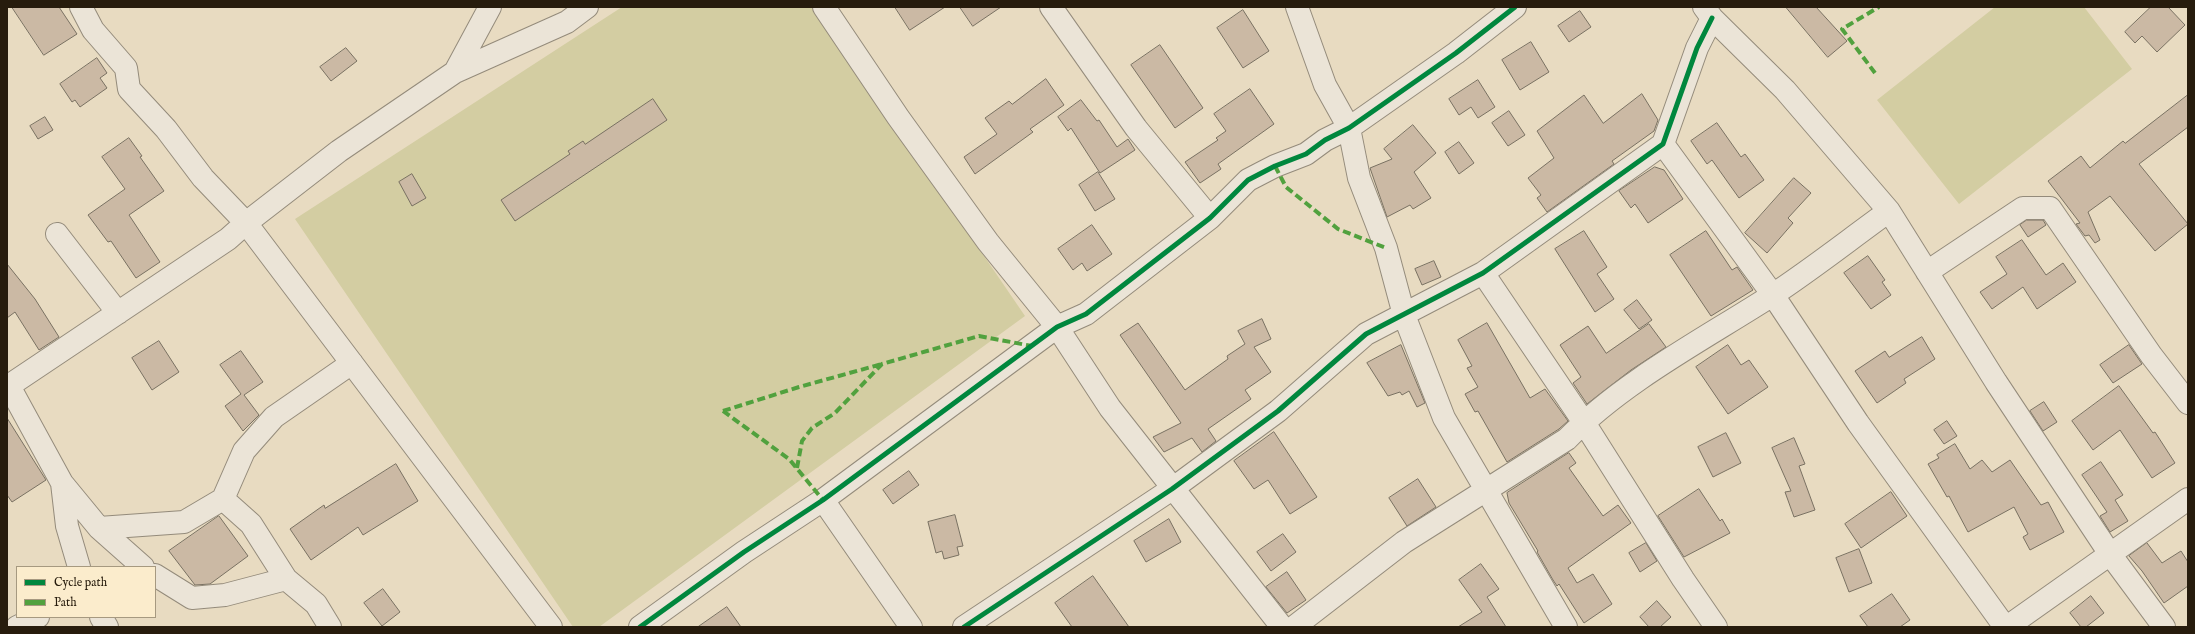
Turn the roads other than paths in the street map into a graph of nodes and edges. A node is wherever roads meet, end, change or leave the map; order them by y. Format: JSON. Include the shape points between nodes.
{"nodes":[{"id":1,"x":81,"y":7,"type":"edge"},
{"id":2,"x":490,"y":7,"type":"edge"},
{"id":3,"x":587,"y":7,"type":"edge"},
{"id":4,"x":824,"y":7,"type":"edge"},
{"id":5,"x":1051,"y":7,"type":"edge"},
{"id":6,"x":1297,"y":7,"type":"edge"},
{"id":7,"x":1514,"y":7,"type":"edge"},
{"id":8,"x":1708,"y":13,"type":"edge"},
{"id":9,"x":455,"y":72,"type":"junction"},
{"id":10,"x":1349,"y":128,"type":"junction"},
{"id":11,"x":1663,"y":144,"type":"junction"},
{"id":12,"x":1889,"y":211,"type":"junction"},
{"id":13,"x":1210,"y":218,"type":"junction"},
{"id":14,"x":246,"y":223,"type":"junction"},
{"id":15,"x":57,"y":234,"type":"dead end"},
{"id":16,"x":1927,"y":272,"type":"junction"},
{"id":17,"x":1483,"y":273,"type":"junction"},
{"id":18,"x":1773,"y":295,"type":"junction"},
{"id":19,"x":118,"y":313,"type":"junction"},
{"id":20,"x":1404,"y":315,"type":"junction"},
{"id":21,"x":1057,"y":327,"type":"junction"},
{"id":22,"x":352,"y":363,"type":"junction"},
{"id":23,"x":8,"y":387,"type":"edge"},
{"id":24,"x":2188,"y":403,"type":"edge"},
{"id":25,"x":1583,"y":421,"type":"junction"},
{"id":26,"x":62,"y":483,"type":"junction"},
{"id":27,"x":1172,"y":489,"type":"junction"},
{"id":28,"x":1486,"y":490,"type":"junction"},
{"id":29,"x":224,"y":499,"type":"junction"},
{"id":30,"x":2188,"y":499,"type":"edge"},
{"id":31,"x":823,"y":500,"type":"junction"},
{"id":32,"x":99,"y":528,"type":"junction"},
{"id":33,"x":2110,"y":554,"type":"junction"},
{"id":34,"x":136,"y":565,"type":"edge"},
{"id":35,"x":79,"y":566,"type":"edge"},
{"id":36,"x":156,"y":575,"type":"edge"},
{"id":37,"x":286,"y":579,"type":"junction"},
{"id":38,"x":36,"y":618,"type":"edge"},
{"id":39,"x":102,"y":618,"type":"edge"},
{"id":40,"x":17,"y":627,"type":"edge"},
{"id":41,"x":107,"y":627,"type":"edge"},
{"id":42,"x":330,"y":627,"type":"edge"},
{"id":43,"x":551,"y":627,"type":"edge"},
{"id":44,"x":640,"y":627,"type":"edge"},
{"id":45,"x":912,"y":627,"type":"edge"},
{"id":46,"x":964,"y":627,"type":"edge"},
{"id":47,"x":1282,"y":627,"type":"edge"},
{"id":48,"x":1294,"y":627,"type":"edge"},
{"id":49,"x":1566,"y":627,"type":"edge"},
{"id":50,"x":1716,"y":627,"type":"edge"},
{"id":51,"x":2006,"y":627,"type":"edge"},
{"id":52,"x":2164,"y":627,"type":"edge"}],
"edges":[{"from":1,"to":14,"type":"street","via":[[93,30],[126,68],[129,89],[166,130],[203,178]]},
{"from":2,"to":9,"type":"street"},
{"from":3,"to":9,"type":"street","via":[[567,22]]},
{"from":4,"to":21,"type":"street","via":[[898,117],[988,242]]},
{"from":5,"to":13,"type":"street","via":[[1136,128]]},
{"from":6,"to":10,"type":"street","via":[[1325,85]]},
{"from":7,"to":10,"type":"street","via":[[1456,53]]},
{"from":8,"to":11,"type":"street"},
{"from":8,"to":12,"type":"street","via":[[1786,90]]},
{"from":9,"to":14,"type":"street","via":[[338,151]]},
{"from":10,"to":13,"type":"street","via":[[1306,154],[1248,180]]},
{"from":10,"to":20,"type":"street","via":[[1360,178],[1386,248]]},
{"from":11,"to":17,"type":"street"},
{"from":11,"to":18,"type":"street"},
{"from":12,"to":16,"type":"street"},
{"from":12,"to":18,"type":"street"},
{"from":13,"to":21,"type":"street","via":[[1086,314]]},
{"from":14,"to":19,"type":"street","via":[[228,239]]},
{"from":14,"to":22,"type":"street"},
{"from":15,"to":19,"type":"street"},
{"from":16,"to":24,"type":"street","via":[[2023,208],[2050,208],[2150,355]]},
{"from":16,"to":33,"type":"street"},
{"from":17,"to":20,"type":"street"},
{"from":17,"to":25,"type":"street"},
{"from":18,"to":25,"type":"street","via":[[1637,381]]},
{"from":18,"to":51,"type":"street","via":[[1858,424]]},
{"from":19,"to":23,"type":"street"},
{"from":20,"to":27,"type":"street","via":[[1366,334],[1278,411]]},
{"from":20,"to":28,"type":"street","via":[[1444,418]]},
{"from":21,"to":27,"type":"street","via":[[1110,408]]},
{"from":21,"to":31,"type":"street"},
{"from":22,"to":29,"type":"street","via":[[274,417],[244,451]]},
{"from":22,"to":43,"type":"street"},
{"from":23,"to":26,"type":"street"},
{"from":25,"to":28,"type":"street","via":[[1567,438]]},
{"from":25,"to":50,"type":"street"},
{"from":26,"to":32,"type":"street"},
{"from":26,"to":35,"type":"street","via":[[66,526]]},
{"from":27,"to":46,"type":"street"},
{"from":27,"to":47,"type":"street"},
{"from":28,"to":48,"type":"street","via":[[1404,542]]},
{"from":28,"to":49,"type":"street"},
{"from":29,"to":32,"type":"street","via":[[184,522]]},
{"from":29,"to":37,"type":"street","via":[[250,524]]},
{"from":30,"to":33,"type":"street"},
{"from":31,"to":44,"type":"street","via":[[744,552]]},
{"from":31,"to":45,"type":"street"},
{"from":32,"to":34,"type":"street"},
{"from":33,"to":51,"type":"street"},
{"from":33,"to":52,"type":"street"},
{"from":36,"to":37,"type":"street","via":[[192,598],[225,596]]},
{"from":37,"to":42,"type":"street","via":[[316,604]]},
{"from":38,"to":40,"type":"street"},
{"from":39,"to":41,"type":"street"}]}
